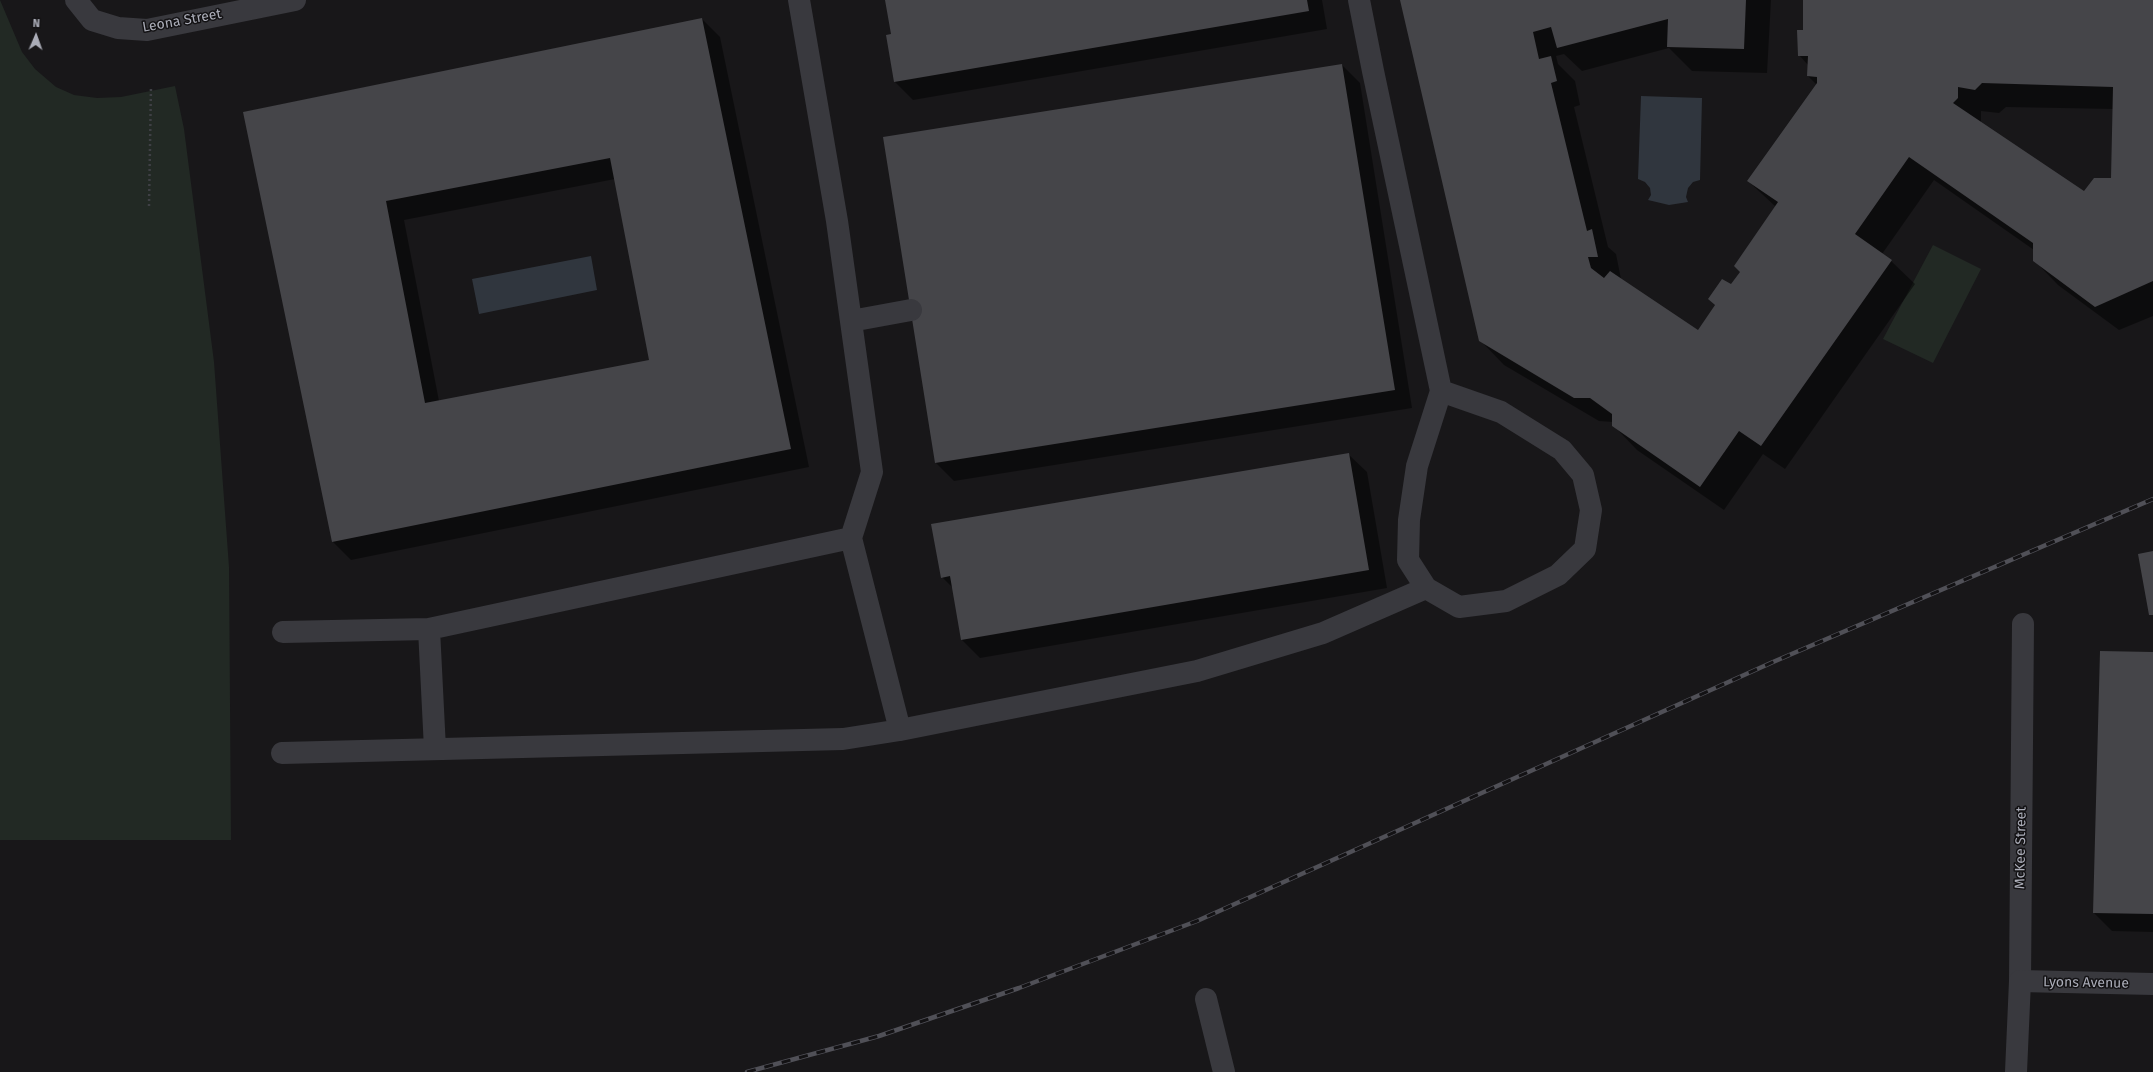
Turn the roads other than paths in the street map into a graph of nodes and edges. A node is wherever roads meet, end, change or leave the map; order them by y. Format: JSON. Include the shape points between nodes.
{"nodes":[{"id":1,"x":76,"y":0,"type":"edge"},
{"id":2,"x":295,"y":0,"type":"edge"},
{"id":3,"x":799,"y":0,"type":"edge"},
{"id":4,"x":1359,"y":0,"type":"edge"},
{"id":5,"x":911,"y":310,"type":"dead end"},
{"id":6,"x":851,"y":321,"type":"junction"},
{"id":7,"x":1441,"y":391,"type":"junction"},
{"id":8,"x":851,"y":538,"type":"junction"},
{"id":9,"x":1426,"y":588,"type":"junction"},
{"id":10,"x":2023,"y":624,"type":"dead end"},
{"id":11,"x":429,"y":629,"type":"junction"},
{"id":12,"x":283,"y":632,"type":"dead end"},
{"id":13,"x":900,"y":730,"type":"junction"},
{"id":14,"x":436,"y":749,"type":"junction"},
{"id":15,"x":282,"y":753,"type":"dead end"},
{"id":16,"x":2020,"y":981,"type":"junction"},
{"id":17,"x":2153,"y":984,"type":"edge"},
{"id":18,"x":1206,"y":999,"type":"dead end"},
{"id":19,"x":1224,"y":1072,"type":"edge"},
{"id":20,"x":2016,"y":1072,"type":"edge"}],
"edges":[{"from":1,"to":2,"type":"street","name":"Leona Street","via":[[92,20],[118,28],[146,30]]},
{"from":3,"to":6,"type":"street","via":[[837,221]]},
{"from":4,"to":7,"type":"street"},
{"from":5,"to":6,"type":"street"},
{"from":6,"to":8,"type":"street","via":[[872,472]]},
{"from":7,"to":9,"type":"street","via":[[1417,466],[1409,520],[1408,560]]},
{"from":7,"to":9,"type":"street","via":[[1501,412],[1562,450],[1583,475],[1591,510],[1585,549],[1558,575],[1506,601],[1459,607]]},
{"from":8,"to":11,"type":"street"},
{"from":8,"to":13,"type":"street"},
{"from":9,"to":13,"type":"street","via":[[1323,633],[1197,671]]},
{"from":10,"to":16,"type":"street","name":"McKee Street"},
{"from":11,"to":12,"type":"street"},
{"from":11,"to":14,"type":"street"},
{"from":13,"to":14,"type":"street","via":[[843,739]]},
{"from":14,"to":15,"type":"street"},
{"from":16,"to":17,"type":"street","name":"Lyons Avenue"},
{"from":16,"to":20,"type":"street","name":"McKee Street"},
{"from":18,"to":19,"type":"street"}]}
